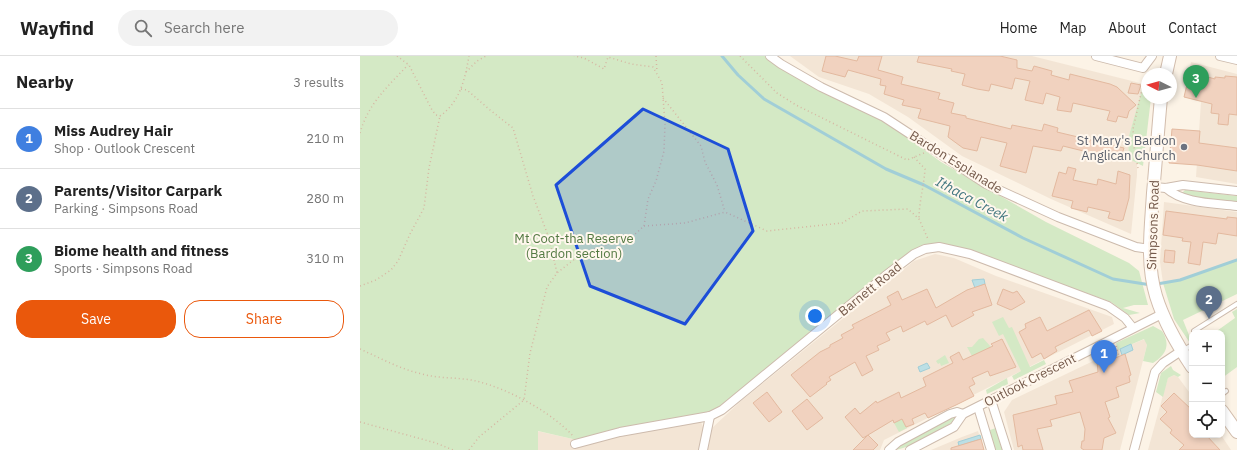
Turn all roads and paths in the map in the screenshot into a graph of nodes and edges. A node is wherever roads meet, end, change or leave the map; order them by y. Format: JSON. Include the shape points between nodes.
{"nodes":[{"id":1,"x":397,"y":56,"type":"edge"},
{"id":2,"x":469,"y":56,"type":"edge"},
{"id":3,"x":486,"y":56,"type":"edge"},
{"id":4,"x":574,"y":56,"type":"edge"},
{"id":5,"x":656,"y":56,"type":"edge"},
{"id":6,"x":740,"y":56,"type":"edge"},
{"id":7,"x":770,"y":56,"type":"edge"},
{"id":8,"x":1096,"y":56,"type":"edge"},
{"id":9,"x":1152,"y":56,"type":"edge"},
{"id":10,"x":1170,"y":56,"type":"edge"},
{"id":11,"x":1220,"y":56,"type":"edge"},
{"id":12,"x":609,"y":57,"type":"edge"},
{"id":13,"x":1237,"y":60,"type":"edge"},
{"id":14,"x":409,"y":65,"type":"junction"},
{"id":15,"x":1143,"y":68,"type":"joint"},
{"id":16,"x":1167,"y":68,"type":"edge"},
{"id":17,"x":466,"y":72,"type":"junction"},
{"id":18,"x":658,"y":73,"type":"junction"},
{"id":19,"x":461,"y":89,"type":"junction"},
{"id":20,"x":1141,"y":96,"type":"edge"},
{"id":21,"x":663,"y":97,"type":"junction"},
{"id":22,"x":1161,"y":104,"type":"edge"},
{"id":23,"x":441,"y":116,"type":"junction"},
{"id":24,"x":360,"y":132,"type":"edge"},
{"id":25,"x":930,"y":148,"type":"junction"},
{"id":26,"x":914,"y":157,"type":"junction"},
{"id":27,"x":1138,"y":168,"type":"dead end"},
{"id":28,"x":1154,"y":187,"type":"junction"},
{"id":29,"x":1166,"y":188,"type":"junction"},
{"id":30,"x":1237,"y":191,"type":"edge"},
{"id":31,"x":1237,"y":206,"type":"edge"},
{"id":32,"x":725,"y":212,"type":"junction"},
{"id":33,"x":919,"y":219,"type":"junction"},
{"id":34,"x":644,"y":226,"type":"junction"},
{"id":35,"x":932,"y":248,"type":"junction"},
{"id":36,"x":1150,"y":249,"type":"junction"},
{"id":37,"x":557,"y":273,"type":"junction"},
{"id":38,"x":360,"y":286,"type":"edge"},
{"id":39,"x":1237,"y":304,"type":"edge"},
{"id":40,"x":1162,"y":314,"type":"junction"},
{"id":41,"x":1133,"y":328,"type":"junction"},
{"id":42,"x":1196,"y":330,"type":"edge"},
{"id":43,"x":1116,"y":346,"type":"dead end"},
{"id":44,"x":1189,"y":347,"type":"edge"},
{"id":45,"x":360,"y":349,"type":"edge"},
{"id":46,"x":1181,"y":351,"type":"junction"},
{"id":47,"x":1100,"y":354,"type":"dead end"},
{"id":48,"x":1119,"y":356,"type":"dead end"},
{"id":49,"x":1102,"y":360,"type":"dead end"},
{"id":50,"x":1191,"y":366,"type":"edge"},
{"id":51,"x":524,"y":400,"type":"junction"},
{"id":52,"x":991,"y":400,"type":"junction"},
{"id":53,"x":978,"y":407,"type":"junction"},
{"id":54,"x":963,"y":414,"type":"junction"},
{"id":55,"x":1225,"y":415,"type":"edge"},
{"id":56,"x":710,"y":416,"type":"junction"},
{"id":57,"x":360,"y":422,"type":"edge"},
{"id":58,"x":1237,"y":432,"type":"edge"},
{"id":59,"x":578,"y":444,"type":"joint"},
{"id":60,"x":453,"y":450,"type":"edge"},
{"id":61,"x":470,"y":450,"type":"edge"},
{"id":62,"x":704,"y":450,"type":"edge"},
{"id":63,"x":889,"y":450,"type":"edge"},
{"id":64,"x":910,"y":450,"type":"edge"},
{"id":65,"x":991,"y":450,"type":"edge"},
{"id":66,"x":1007,"y":450,"type":"edge"},
{"id":67,"x":1134,"y":450,"type":"edge"}],
"edges":[{"from":1,"to":14,"type":"path"},
{"from":2,"to":17,"type":"path"},
{"from":3,"to":17,"type":"path"},
{"from":4,"to":12,"type":"path","via":[[584,58],[604,69]]},
{"from":5,"to":18,"type":"path"},
{"from":6,"to":26,"type":"path","via":[[777,93],[796,105],[907,160]]},
{"from":7,"to":25,"type":"street","name":"Bardon Esplanade","via":[[821,87],[884,117]]},
{"from":8,"to":15,"type":"street"},
{"from":9,"to":15,"type":"street"},
{"from":10,"to":16,"type":"main road"},
{"from":11,"to":13,"type":"street"},
{"from":12,"to":18,"type":"path","via":[[653,68]]},
{"from":14,"to":23,"type":"path","via":[[432,110]]},
{"from":14,"to":24,"type":"path","via":[[376,98]]},
{"from":17,"to":19,"type":"path"},
{"from":18,"to":21,"type":"path"},
{"from":19,"to":23,"type":"path"},
{"from":19,"to":37,"type":"path","via":[[467,90],[513,128],[533,196],[549,238]]},
{"from":20,"to":27,"type":"path","via":[[1133,129]]},
{"from":21,"to":32,"type":"path","via":[[701,146]]},
{"from":21,"to":34,"type":"path","via":[[664,151],[656,181],[648,198]]},
{"from":22,"to":28,"type":"main road","name":"Simpsons Road"},
{"from":23,"to":38,"type":"path","via":[[429,168],[424,208],[391,270],[376,280]]},
{"from":25,"to":26,"type":"path"},
{"from":25,"to":36,"type":"street","name":"Bardon Esplanade","via":[[986,184],[1058,217],[1136,247]]},
{"from":26,"to":33,"type":"path","via":[[925,169]]},
{"from":28,"to":29,"type":"street"},
{"from":28,"to":36,"type":"main road","name":"Simpsons Road"},
{"from":29,"to":30,"type":"street","via":[[1181,185]]},
{"from":29,"to":31,"type":"street","via":[[1184,199]]},
{"from":32,"to":33,"type":"path","via":[[767,231],[842,223],[862,211],[908,209]]},
{"from":32,"to":34,"type":"path","via":[[685,223]]},
{"from":33,"to":35,"type":"path"},
{"from":34,"to":37,"type":"path","via":[[634,235],[580,254]]},
{"from":35,"to":41,"type":"street","name":"Barnett Road","via":[[940,247],[970,254],[1108,306],[1124,317]]},
{"from":35,"to":56,"type":"street","name":"Barnett Road","via":[[924,249],[909,258],[722,410]]},
{"from":36,"to":40,"type":"main road","name":"Simpsons Road","via":[[1152,277]]},
{"from":37,"to":51,"type":"path","via":[[547,287],[530,353]]},
{"from":39,"to":42,"type":"lane"},
{"from":40,"to":41,"type":"street","name":"Outlook Crescent"},
{"from":40,"to":46,"type":"main road","name":"Simpsons Road"},
{"from":41,"to":52,"type":"street","name":"Outlook Crescent"},
{"from":43,"to":48,"type":"path"},
{"from":44,"to":46,"type":"lane"},
{"from":45,"to":51,"type":"path","via":[[423,375],[476,381]]},
{"from":46,"to":50,"type":"main road","name":"Simpsons Road"},
{"from":46,"to":67,"type":"street","via":[[1155,372]]},
{"from":47,"to":49,"type":"path"},
{"from":51,"to":59,"type":"path","via":[[564,425]]},
{"from":51,"to":61,"type":"path","via":[[479,437]]},
{"from":52,"to":53,"type":"street","name":"Outlook Crescent"},
{"from":52,"to":66,"type":"street"},
{"from":53,"to":54,"type":"street","name":"Outlook Crescent"},
{"from":53,"to":65,"type":"street"},
{"from":54,"to":63,"type":"street","name":"Outlook Crescent","via":[[950,414],[898,442]]},
{"from":54,"to":64,"type":"street","name":"Outlook Crescent","via":[[954,427]]},
{"from":55,"to":58,"type":"main road"},
{"from":56,"to":59,"type":"street","name":"Barnett Road","via":[[620,432]]},
{"from":56,"to":62,"type":"street"},
{"from":57,"to":60,"type":"path"}]}
